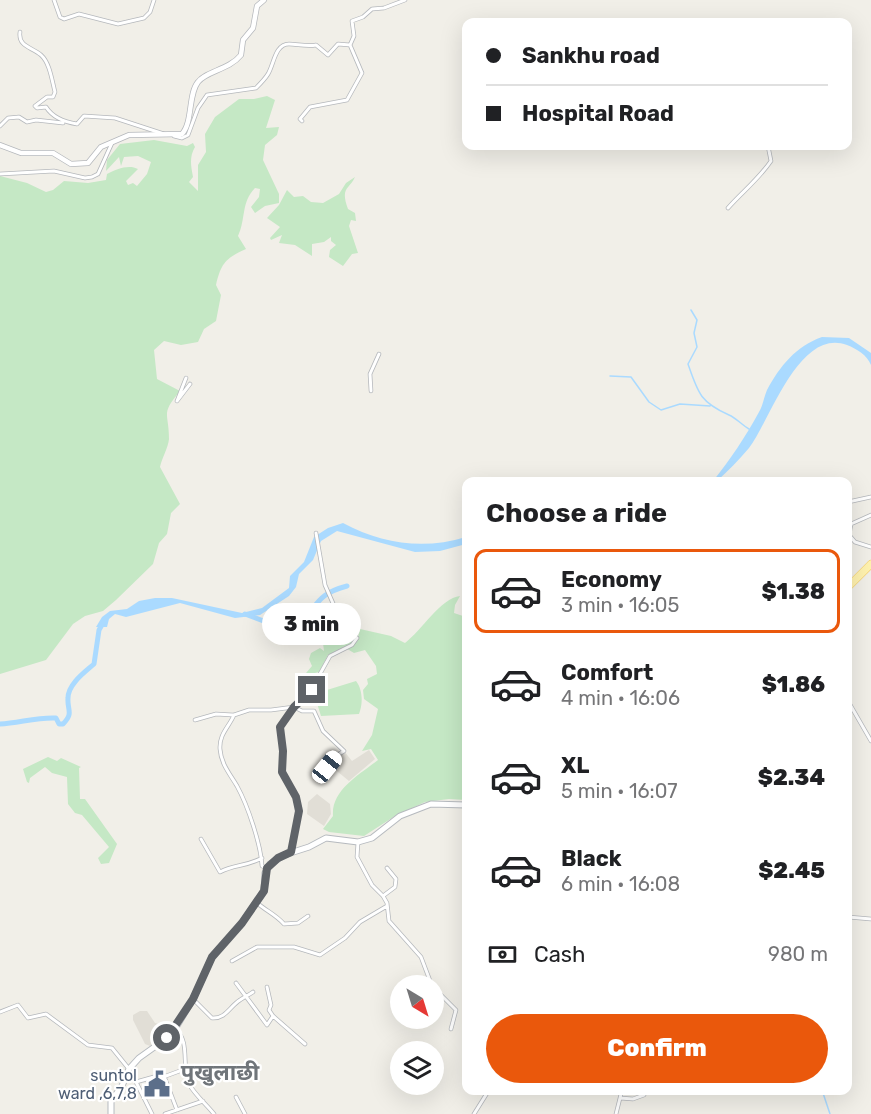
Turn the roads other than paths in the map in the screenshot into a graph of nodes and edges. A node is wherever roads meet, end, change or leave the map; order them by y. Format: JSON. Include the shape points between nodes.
{"nodes":[{"id":1,"x":54,"y":0,"type":"edge"},
{"id":2,"x":154,"y":0,"type":"edge"},
{"id":3,"x":264,"y":0,"type":"edge"},
{"id":4,"x":405,"y":0,"type":"edge"},
{"id":5,"x":20,"y":32,"type":"dead end"},
{"id":6,"x":350,"y":45,"type":"junction"},
{"id":7,"x":302,"y":121,"type":"dead end"},
{"id":8,"x":65,"y":123,"type":"junction"},
{"id":9,"x":0,"y":126,"type":"edge"},
{"id":10,"x":166,"y":134,"type":"junction"},
{"id":11,"x":174,"y":136,"type":"junction"},
{"id":12,"x":113,"y":142,"type":"junction"},
{"id":13,"x":0,"y":145,"type":"edge"},
{"id":14,"x":769,"y":150,"type":"edge"},
{"id":15,"x":0,"y":174,"type":"edge"},
{"id":16,"x":728,"y":208,"type":"dead end"},
{"id":17,"x":379,"y":354,"type":"dead end"},
{"id":18,"x":186,"y":378,"type":"dead end"},
{"id":19,"x":190,"y":384,"type":"dead end"},
{"id":20,"x":371,"y":391,"type":"dead end"},
{"id":21,"x":871,"y":497,"type":"edge"},
{"id":22,"x":852,"y":501,"type":"edge"},
{"id":23,"x":871,"y":515,"type":"edge"},
{"id":24,"x":852,"y":524,"type":"edge"},
{"id":25,"x":316,"y":533,"type":"dead end"},
{"id":26,"x":852,"y":538,"type":"edge"},
{"id":27,"x":871,"y":547,"type":"edge"},
{"id":28,"x":871,"y":564,"type":"edge"},
{"id":29,"x":852,"y":583,"type":"edge"},
{"id":30,"x":294,"y":707,"type":"junction"},
{"id":31,"x":852,"y":708,"type":"edge"},
{"id":32,"x":234,"y":715,"type":"junction"},
{"id":33,"x":195,"y":720,"type":"dead end"},
{"id":34,"x":871,"y":741,"type":"edge"},
{"id":35,"x":318,"y":778,"type":"dead end"},
{"id":36,"x":462,"y":805,"type":"edge"},
{"id":37,"x":201,"y":838,"type":"dead end"},
{"id":38,"x":358,"y":842,"type":"junction"},
{"id":39,"x":291,"y":852,"type":"junction"},
{"id":40,"x":262,"y":858,"type":"junction"},
{"id":41,"x":267,"y":868,"type":"junction"},
{"id":42,"x":387,"y":868,"type":"dead end"},
{"id":43,"x":383,"y":896,"type":"junction"},
{"id":44,"x":256,"y":902,"type":"junction"},
{"id":45,"x":387,"y":906,"type":"junction"},
{"id":46,"x":308,"y":916,"type":"dead end"},
{"id":47,"x":852,"y":917,"type":"edge"},
{"id":48,"x":871,"y":919,"type":"edge"},
{"id":49,"x":232,"y":961,"type":"dead end"},
{"id":50,"x":428,"y":975,"type":"edge"},
{"id":51,"x":236,"y":982,"type":"dead end"},
{"id":52,"x":267,"y":987,"type":"dead end"},
{"id":53,"x":253,"y":992,"type":"dead end"},
{"id":54,"x":247,"y":996,"type":"junction"},
{"id":55,"x":444,"y":998,"type":"edge"},
{"id":56,"x":193,"y":999,"type":"junction"},
{"id":57,"x":0,"y":1012,"type":"edge"},
{"id":58,"x":273,"y":1016,"type":"junction"},
{"id":59,"x":175,"y":1029,"type":"junction"},
{"id":60,"x":451,"y":1029,"type":"dead end"},
{"id":61,"x":305,"y":1044,"type":"dead end"},
{"id":62,"x":185,"y":1069,"type":"junction"},
{"id":63,"x":128,"y":1071,"type":"junction"},
{"id":64,"x":164,"y":1076,"type":"junction"},
{"id":65,"x":136,"y":1082,"type":"junction"},
{"id":66,"x":486,"y":1095,"type":"edge"},
{"id":67,"x":621,"y":1095,"type":"edge"},
{"id":68,"x":644,"y":1095,"type":"dead end"},
{"id":69,"x":236,"y":1097,"type":"dead end"},
{"id":70,"x":620,"y":1098,"type":"junction"},
{"id":71,"x":203,"y":1101,"type":"junction"},
{"id":72,"x":177,"y":1110,"type":"junction"},
{"id":73,"x":113,"y":1114,"type":"edge"},
{"id":74,"x":152,"y":1114,"type":"edge"},
{"id":75,"x":165,"y":1114,"type":"edge"},
{"id":76,"x":214,"y":1114,"type":"edge"},
{"id":77,"x":245,"y":1114,"type":"edge"},
{"id":78,"x":476,"y":1114,"type":"edge"},
{"id":79,"x":616,"y":1114,"type":"edge"}],
"edges":[{"from":1,"to":2,"type":"street","via":[[64,19],[79,14],[118,24],[144,18]]},
{"from":3,"to":11,"type":"street","via":[[243,40],[241,55],[198,82],[187,128]]},
{"from":4,"to":6,"type":"street","via":[[372,9],[352,21],[354,36]]},
{"from":5,"to":8,"type":"street","via":[[22,44],[42,56],[55,92],[35,106],[46,107]]},
{"from":6,"to":7,"type":"street","via":[[362,73],[350,97],[310,107]]},
{"from":6,"to":11,"type":"street","via":[[338,44],[328,55],[316,45],[283,46],[268,75],[256,88],[207,95],[188,135]]},
{"from":8,"to":9,"type":"street","via":[[27,122],[19,117],[8,118]]},
{"from":8,"to":10,"type":"street","via":[[77,124],[84,116],[115,118]]},
{"from":10,"to":11,"type":"street"},
{"from":10,"to":12,"type":"street","via":[[129,135]]},
{"from":12,"to":13,"type":"street","via":[[101,147],[88,163],[71,164],[53,153],[21,153]]},
{"from":12,"to":15,"type":"street","via":[[98,174],[92,177],[54,171]]},
{"from":14,"to":16,"type":"street","via":[[771,161]]},
{"from":17,"to":20,"type":"street","via":[[370,374]]},
{"from":18,"to":19,"type":"street","via":[[177,401]]},
{"from":21,"to":22,"type":"street"},
{"from":23,"to":24,"type":"street"},
{"from":25,"to":30,"type":"street","via":[[327,590],[342,624],[357,639],[330,656],[312,690]]},
{"from":26,"to":27,"type":"street"},
{"from":28,"to":29,"type":"main road"},
{"from":30,"to":32,"type":"street"},
{"from":30,"to":35,"type":"street","via":[[314,711],[323,730],[344,751]]},
{"from":30,"to":39,"type":"street","via":[[279,729],[282,772],[299,811]]},
{"from":31,"to":34,"type":"street"},
{"from":32,"to":33,"type":"street","via":[[216,714]]},
{"from":32,"to":40,"type":"street","via":[[224,730],[220,747],[225,767],[250,815]]},
{"from":36,"to":38,"type":"main road","via":[[421,807],[392,821],[372,838]]},
{"from":37,"to":40,"type":"street","via":[[220,872],[229,867],[246,867]]},
{"from":38,"to":39,"type":"main road","via":[[326,838]]},
{"from":38,"to":43,"type":"street","via":[[357,857],[372,885]]},
{"from":39,"to":41,"type":"main road"},
{"from":40,"to":41,"type":"street","via":[[262,866]]},
{"from":41,"to":44,"type":"main road","via":[[265,889]]},
{"from":42,"to":43,"type":"street","via":[[396,879],[395,887]]},
{"from":43,"to":45,"type":"street"},
{"from":44,"to":46,"type":"street","via":[[283,924],[298,923]]},
{"from":44,"to":56,"type":"main road","via":[[212,957]]},
{"from":45,"to":49,"type":"street","via":[[360,922],[320,955],[294,947],[256,947]]},
{"from":45,"to":50,"type":"street","via":[[389,921],[421,957]]},
{"from":47,"to":48,"type":"street"},
{"from":51,"to":54,"type":"street"},
{"from":52,"to":58,"type":"street"},
{"from":53,"to":54,"type":"street"},
{"from":54,"to":56,"type":"street","via":[[214,1019]]},
{"from":54,"to":58,"type":"street","via":[[267,1025]]},
{"from":55,"to":60,"type":"street","via":[[456,1010]]},
{"from":56,"to":59,"type":"main road"},
{"from":57,"to":63,"type":"street","via":[[18,1005],[28,1018],[46,1014],[88,1045],[112,1048]]},
{"from":58,"to":61,"type":"street"},
{"from":59,"to":62,"type":"street","via":[[184,1044]]},
{"from":59,"to":63,"type":"main road"},
{"from":62,"to":64,"type":"street"},
{"from":62,"to":71,"type":"street","via":[[190,1085]]},
{"from":63,"to":65,"type":"street"},
{"from":63,"to":73,"type":"main road","via":[[111,1101]]},
{"from":64,"to":65,"type":"street"},
{"from":64,"to":72,"type":"street"},
{"from":65,"to":74,"type":"street"},
{"from":66,"to":78,"type":"street"},
{"from":67,"to":70,"type":"street"},
{"from":68,"to":70,"type":"street","via":[[633,1100]]},
{"from":69,"to":77,"type":"street"},
{"from":70,"to":79,"type":"street"},
{"from":71,"to":72,"type":"street"},
{"from":71,"to":76,"type":"street"},
{"from":72,"to":75,"type":"street"}]}
